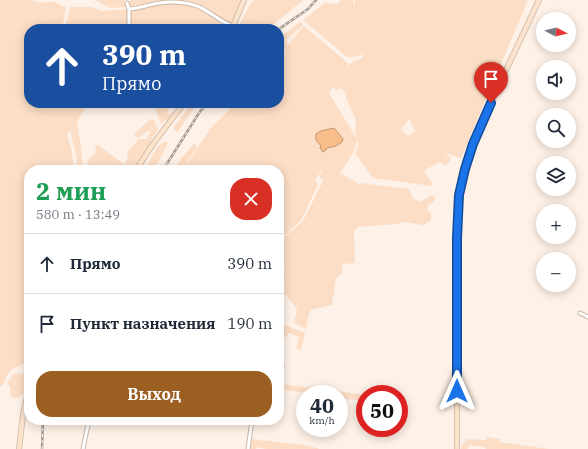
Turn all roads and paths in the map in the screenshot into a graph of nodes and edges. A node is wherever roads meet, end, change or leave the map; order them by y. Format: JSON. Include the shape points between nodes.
{"nodes":[{"id":1,"x":244,"y":0,"type":"edge"},
{"id":2,"x":539,"y":0,"type":"edge"},
{"id":3,"x":127,"y":2,"type":"dead end"},
{"id":4,"x":129,"y":9,"type":"junction"},
{"id":5,"x":129,"y":24,"type":"edge"},
{"id":6,"x":228,"y":24,"type":"edge"},
{"id":7,"x":233,"y":24,"type":"edge"},
{"id":8,"x":180,"y":108,"type":"edge"},
{"id":9,"x":139,"y":165,"type":"edge"},
{"id":10,"x":580,"y":313,"type":"dead end"},
{"id":11,"x":588,"y":317,"type":"edge"},
{"id":12,"x":24,"y":410,"type":"edge"},
{"id":13,"x":88,"y":425,"type":"edge"},
{"id":14,"x":251,"y":425,"type":"edge"},
{"id":15,"x":19,"y":449,"type":"edge"},
{"id":16,"x":83,"y":449,"type":"edge"},
{"id":17,"x":248,"y":449,"type":"edge"},
{"id":18,"x":457,"y":449,"type":"edge"}],
"edges":[{"from":1,"to":7,"type":"main road"},
{"from":2,"to":18,"type":"main road","via":[[484,116],[465,169],[459,195]]},
{"from":3,"to":4,"type":"street"},
{"from":4,"to":5,"type":"street"},
{"from":4,"to":6,"type":"street","via":[[160,3],[183,3],[198,6]]},
{"from":8,"to":9,"type":"main road"},
{"from":10,"to":11,"type":"street"},
{"from":12,"to":15,"type":"main road"},
{"from":13,"to":16,"type":"street"},
{"from":14,"to":17,"type":"street"}]}
